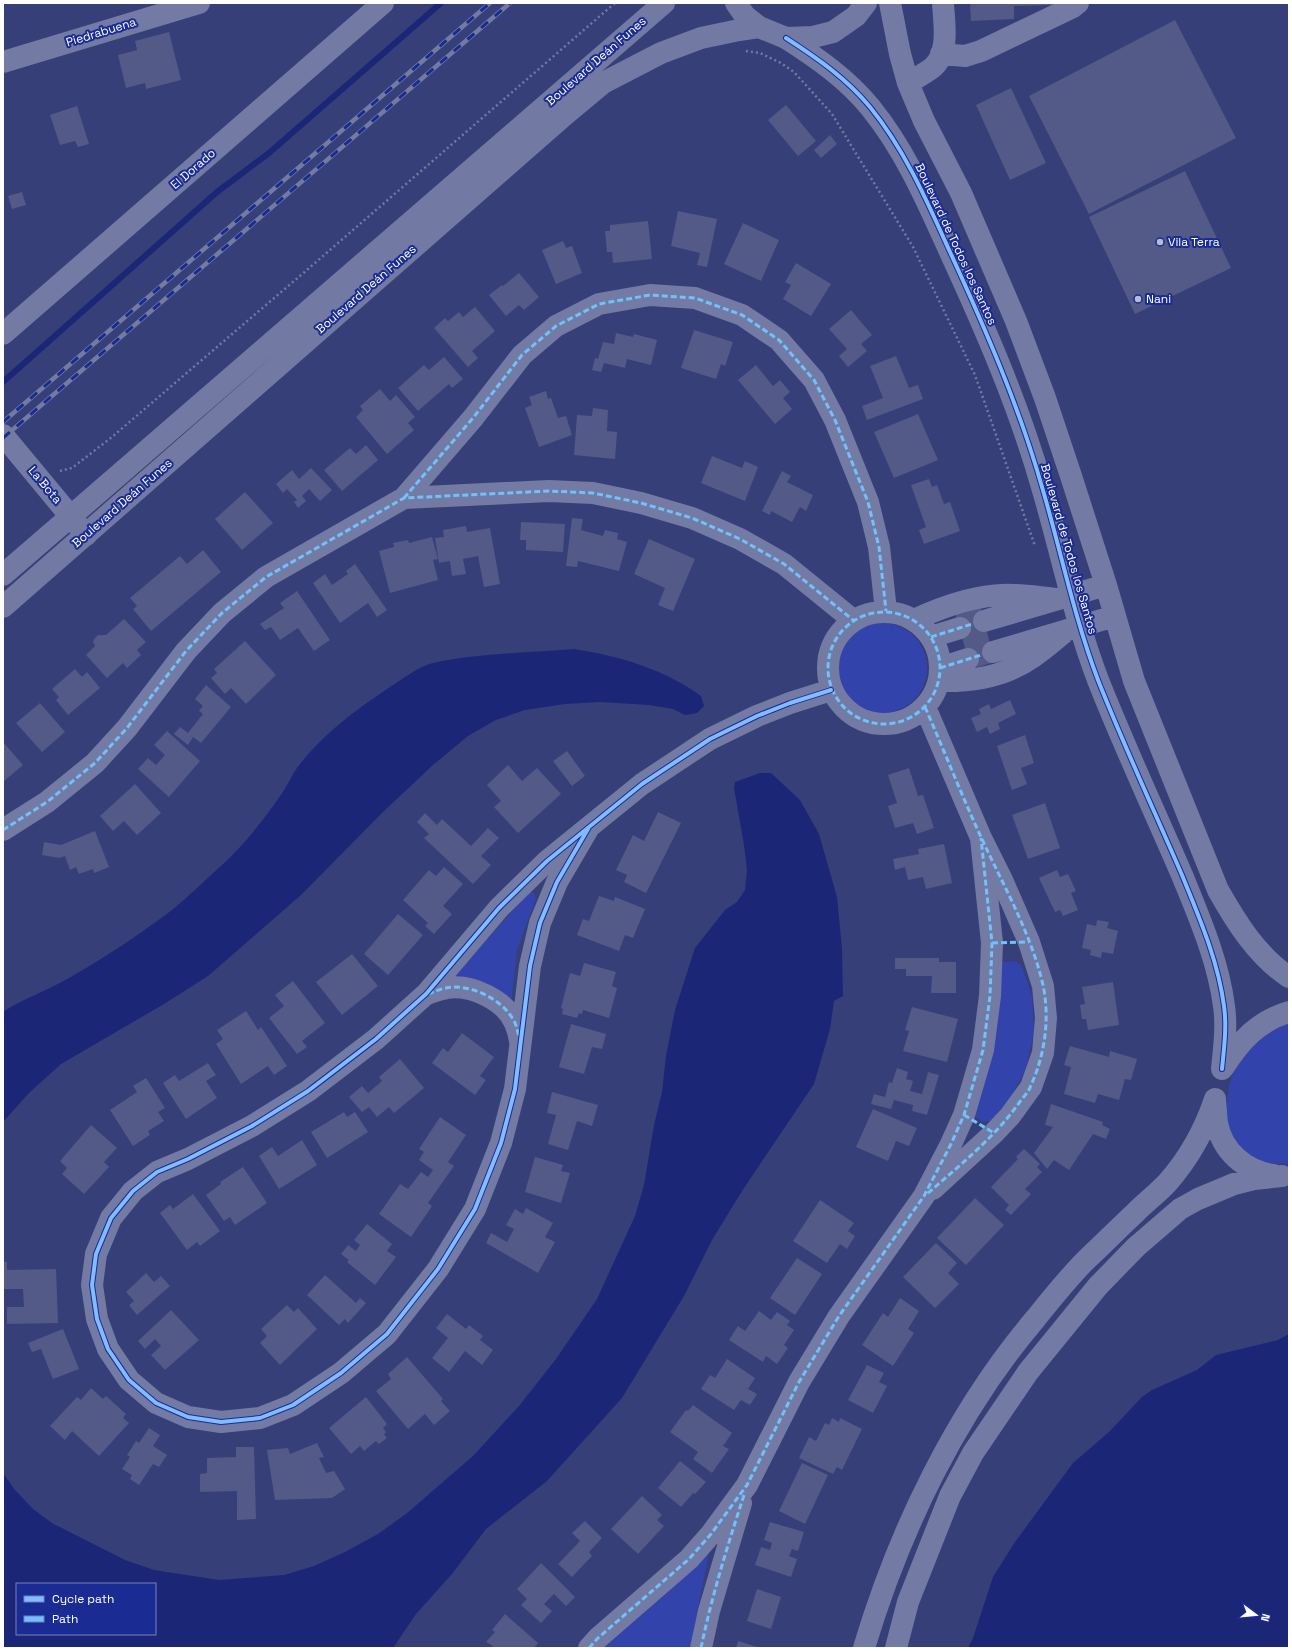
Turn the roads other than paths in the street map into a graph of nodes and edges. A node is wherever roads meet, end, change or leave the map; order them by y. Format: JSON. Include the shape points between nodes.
{"nodes":[{"id":1,"x":199,"y":3,"type":"edge"},
{"id":2,"x":383,"y":3,"type":"edge"},
{"id":3,"x":664,"y":3,"type":"edge"},
{"id":4,"x":736,"y":3,"type":"edge"},
{"id":5,"x":866,"y":3,"type":"edge"},
{"id":6,"x":890,"y":3,"type":"edge"},
{"id":7,"x":943,"y":3,"type":"edge"},
{"id":8,"x":1078,"y":3,"type":"edge"},
{"id":9,"x":759,"y":27,"type":"junction"},
{"id":10,"x":786,"y":38,"type":"junction"},
{"id":11,"x":941,"y":54,"type":"junction"},
{"id":12,"x":3,"y":62,"type":"edge"},
{"id":13,"x":908,"y":83,"type":"junction"},
{"id":14,"x":3,"y":334,"type":"edge"},
{"id":15,"x":3,"y":435,"type":"edge"},
{"id":16,"x":404,"y":498,"type":"junction"},
{"id":17,"x":71,"y":516,"type":"junction"},
{"id":18,"x":86,"y":535,"type":"junction"},
{"id":19,"x":3,"y":575,"type":"edge"},
{"id":20,"x":1106,"y":585,"type":"junction"},
{"id":21,"x":1064,"y":598,"type":"junction"},
{"id":22,"x":3,"y":607,"type":"edge"},
{"id":23,"x":886,"y":611,"type":"junction"},
{"id":24,"x":1010,"y":614,"type":"junction"},
{"id":25,"x":1115,"y":616,"type":"junction"},
{"id":26,"x":853,"y":620,"type":"junction"},
{"id":27,"x":914,"y":620,"type":"junction"},
{"id":28,"x":984,"y":621,"type":"dead end"},
{"id":29,"x":960,"y":628,"type":"dead end"},
{"id":30,"x":1073,"y":629,"type":"junction"},
{"id":31,"x":931,"y":637,"type":"junction"},
{"id":32,"x":1019,"y":644,"type":"junction"},
{"id":33,"x":993,"y":652,"type":"dead end"},
{"id":34,"x":968,"y":660,"type":"dead end"},
{"id":35,"x":940,"y":675,"type":"junction"},
{"id":36,"x":831,"y":690,"type":"junction"},
{"id":37,"x":925,"y":707,"type":"junction"},
{"id":38,"x":588,"y":829,"type":"junction"},
{"id":39,"x":3,"y":830,"type":"edge"},
{"id":40,"x":981,"y":838,"type":"junction"},
{"id":41,"x":1029,"y":942,"type":"junction"},
{"id":42,"x":992,"y":943,"type":"junction"},
{"id":43,"x":1289,"y":977,"type":"edge"},
{"id":44,"x":426,"y":994,"type":"junction"},
{"id":45,"x":1289,"y":1012,"type":"edge"},
{"id":46,"x":521,"y":1044,"type":"junction"},
{"id":47,"x":1222,"y":1069,"type":"junction"},
{"id":48,"x":1215,"y":1099,"type":"junction"},
{"id":49,"x":964,"y":1115,"type":"junction"},
{"id":50,"x":994,"y":1133,"type":"junction"},
{"id":51,"x":1286,"y":1175,"type":"edge"},
{"id":52,"x":924,"y":1196,"type":"junction"},
{"id":53,"x":747,"y":1485,"type":"junction"},
{"id":54,"x":589,"y":1648,"type":"edge"},
{"id":55,"x":701,"y":1648,"type":"edge"},
{"id":56,"x":864,"y":1648,"type":"edge"},
{"id":57,"x":896,"y":1648,"type":"edge"}],
"edges":[{"from":1,"to":12,"type":"street","name":"Piedrabuena"},
{"from":2,"to":14,"type":"street","name":"El Dorado"},
{"from":3,"to":17,"type":"main road","name":"Boulevard Deán Funes"},
{"from":4,"to":9,"type":"main road"},
{"from":5,"to":10,"type":"main road","via":[[856,16],[833,32],[813,37]]},
{"from":6,"to":13,"type":"street","name":"Boulevard de Todos los Santos"},
{"from":7,"to":11,"type":"street","via":[[945,37]]},
{"from":8,"to":11,"type":"street","via":[[981,51],[965,56]]},
{"from":9,"to":10,"type":"main road"},
{"from":9,"to":18,"type":"main road","name":"Boulevard Deán Funes","via":[[701,38],[661,53],[603,83]]},
{"from":10,"to":21,"type":"street","name":"Boulevard de Todos los Santos","via":[[822,61],[868,104],[897,144],[921,187],[984,327],[1015,404],[1042,487]]},
{"from":11,"to":13,"type":"street","via":[[933,67]]},
{"from":13,"to":20,"type":"street","name":"Boulevard de Todos los Santos","via":[[924,121],[961,193],[1016,321],[1045,398]]},
{"from":15,"to":17,"type":"street","name":"La Bota"},
{"from":16,"to":23,"type":"street","via":[[473,418],[522,355],[556,326],[599,304],[650,295],[695,298],[742,315],[779,340],[814,380],[835,420],[868,502],[879,547]]},
{"from":16,"to":26,"type":"street","via":[[549,490],[593,493],[641,503],[692,518],[746,543],[784,564]]},
{"from":16,"to":39,"type":"street","via":[[324,542],[260,582],[222,614],[186,651],[127,728],[95,763],[48,802]]},
{"from":17,"to":18,"type":"street","name":"La Bota"},
{"from":17,"to":19,"type":"main road","name":"Boulevard Deán Funes"},
{"from":18,"to":22,"type":"main road","name":"Boulevard Deán Funes"},
{"from":20,"to":21,"type":"street"},
{"from":20,"to":25,"type":"street","name":"Boulevard de Todos los Santos"},
{"from":21,"to":24,"type":"street"},
{"from":21,"to":27,"type":"street","via":[[1014,595],[985,597],[933,611]]},
{"from":21,"to":30,"type":"street","name":"Boulevard de Todos los Santos"},
{"from":23,"to":26,"type":"street","via":[[869,613]]},
{"from":23,"to":27,"type":"street"},
{"from":24,"to":28,"type":"street"},
{"from":24,"to":32,"type":"street"},
{"from":25,"to":30,"type":"street"},
{"from":25,"to":43,"type":"street","name":"Boulevard de Todos los Santos","via":[[1134,681],[1218,890],[1247,936],[1263,955]]},
{"from":26,"to":36,"type":"street","via":[[832,644],[827,675]]},
{"from":27,"to":31,"type":"street"},
{"from":29,"to":31,"type":"street"},
{"from":30,"to":32,"type":"street"},
{"from":30,"to":35,"type":"street","via":[[1018,665],[987,677],[955,681]]},
{"from":30,"to":47,"type":"street","name":"Boulevard de Todos los Santos","via":[[1098,679],[1198,914],[1216,966],[1225,1010]]},
{"from":31,"to":35,"type":"street","via":[[938,652]]},
{"from":32,"to":33,"type":"street"},
{"from":34,"to":35,"type":"street"},
{"from":35,"to":37,"type":"street","via":[[933,695]]},
{"from":36,"to":37,"type":"street","via":[[841,706],[856,718],[873,724],[892,724],[910,718]]},
{"from":36,"to":38,"type":"street","via":[[757,716],[710,739],[642,784]]},
{"from":37,"to":40,"type":"street"},
{"from":38,"to":44,"type":"street","via":[[547,861],[499,908]]},
{"from":38,"to":46,"type":"street","via":[[557,882],[540,923],[530,966]]},
{"from":40,"to":41,"type":"street"},
{"from":40,"to":42,"type":"street"},
{"from":41,"to":42,"type":"street"},
{"from":41,"to":50,"type":"street","via":[[1043,986],[1046,1018],[1043,1053],[1031,1087]]},
{"from":42,"to":49,"type":"street","via":[[990,996],[983,1050]]},
{"from":44,"to":46,"type":"street","via":[[447,988],[462,988],[493,999],[515,1022]]},
{"from":44,"to":46,"type":"street","via":[[376,1039],[308,1091],[252,1126],[157,1172],[133,1191],[111,1218],[96,1254],[92,1285],[97,1319],[108,1349],[129,1380],[156,1403],[188,1417],[221,1422],[260,1418],[299,1401],[341,1373],[387,1334],[438,1269],[475,1209],[501,1143],[515,1089]]},
{"from":45,"to":47,"type":"street","via":[[1255,1028],[1234,1050]]},
{"from":47,"to":48,"type":"street"},
{"from":48,"to":51,"type":"street","via":[[1217,1124],[1226,1147],[1233,1155],[1242,1164],[1261,1173]]},
{"from":48,"to":56,"type":"street","via":[[1197,1142],[1168,1183],[1084,1262],[1034,1319],[990,1378],[958,1428],[924,1491],[898,1551],[874,1613]]},
{"from":49,"to":50,"type":"street"},
{"from":49,"to":52,"type":"street"},
{"from":50,"to":52,"type":"street"},
{"from":51,"to":57,"type":"street","via":[[1234,1184],[1180,1209],[1136,1247],[1104,1281],[1028,1372],[973,1453],[950,1496],[908,1602]]},
{"from":52,"to":53,"type":"street","via":[[835,1323],[799,1382]]},
{"from":53,"to":54,"type":"street","via":[[690,1558]]},
{"from":53,"to":55,"type":"street","via":[[709,1611]]}]}
